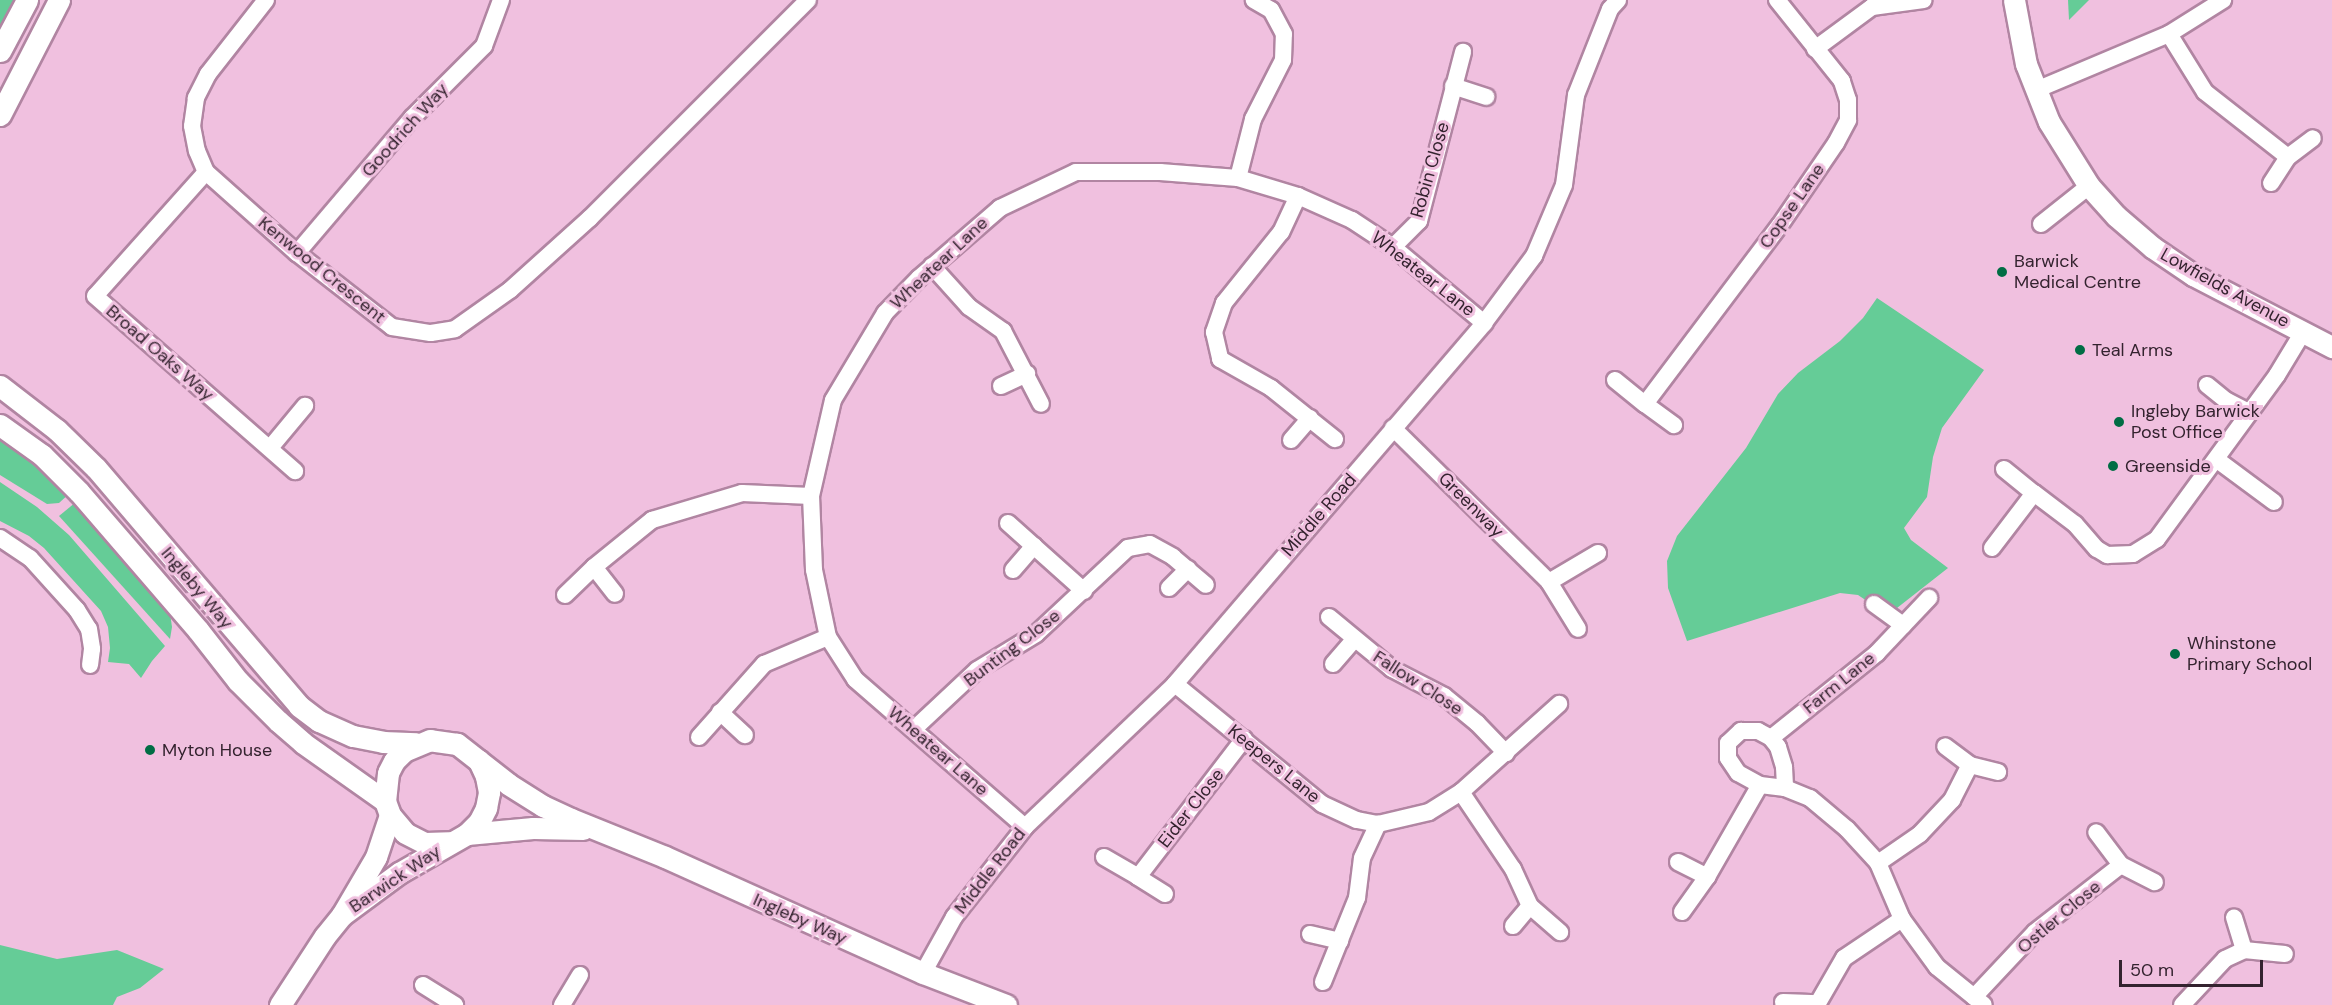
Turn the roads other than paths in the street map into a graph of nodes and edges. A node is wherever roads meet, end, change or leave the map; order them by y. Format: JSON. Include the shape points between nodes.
{"nodes":[{"id":1,"x":27,"y":0,"type":"edge"},
{"id":2,"x":59,"y":0,"type":"edge"},
{"id":3,"x":266,"y":0,"type":"edge"},
{"id":4,"x":501,"y":0,"type":"edge"},
{"id":5,"x":808,"y":0,"type":"edge"},
{"id":6,"x":1254,"y":0,"type":"edge"},
{"id":7,"x":1777,"y":0,"type":"edge"},
{"id":8,"x":1924,"y":0,"type":"edge"},
{"id":9,"x":1931,"y":0,"type":"edge"},
{"id":10,"x":2014,"y":0,"type":"edge"},
{"id":11,"x":2223,"y":0,"type":"edge"},
{"id":12,"x":1609,"y":3,"type":"edge"},
{"id":13,"x":2169,"y":34,"type":"junction"},
{"id":14,"x":1815,"y":49,"type":"junction"},
{"id":15,"x":0,"y":51,"type":"edge"},
{"id":16,"x":1463,"y":52,"type":"dead end"},
{"id":17,"x":1453,"y":86,"type":"junction"},
{"id":18,"x":2036,"y":90,"type":"junction"},
{"id":19,"x":1486,"y":97,"type":"dead end"},
{"id":20,"x":0,"y":115,"type":"edge"},
{"id":21,"x":2313,"y":138,"type":"dead end"},
{"id":22,"x":2288,"y":157,"type":"junction"},
{"id":23,"x":206,"y":172,"type":"junction"},
{"id":24,"x":1238,"y":178,"type":"junction"},
{"id":25,"x":2271,"y":183,"type":"dead end"},
{"id":26,"x":2089,"y":186,"type":"junction"},
{"id":27,"x":1298,"y":196,"type":"junction"},
{"id":28,"x":2041,"y":224,"type":"dead end"},
{"id":29,"x":1393,"y":247,"type":"junction"},
{"id":30,"x":297,"y":253,"type":"junction"},
{"id":31,"x":932,"y":267,"type":"junction"},
{"id":32,"x":1484,"y":322,"type":"junction"},
{"id":33,"x":2303,"y":332,"type":"junction"},
{"id":34,"x":2332,"y":347,"type":"edge"},
{"id":35,"x":1027,"y":374,"type":"junction"},
{"id":36,"x":1615,"y":380,"type":"dead end"},
{"id":37,"x":0,"y":386,"type":"edge"},
{"id":38,"x":1001,"y":386,"type":"dead end"},
{"id":39,"x":2208,"y":386,"type":"dead end"},
{"id":40,"x":1041,"y":404,"type":"dead end"},
{"id":41,"x":1645,"y":404,"type":"junction"},
{"id":42,"x":305,"y":406,"type":"dead end"},
{"id":43,"x":2249,"y":412,"type":"junction"},
{"id":44,"x":1310,"y":418,"type":"junction"},
{"id":45,"x":0,"y":425,"type":"edge"},
{"id":46,"x":1674,"y":425,"type":"dead end"},
{"id":47,"x":1393,"y":428,"type":"junction"},
{"id":48,"x":1335,"y":439,"type":"dead end"},
{"id":49,"x":1292,"y":440,"type":"dead end"},
{"id":50,"x":270,"y":448,"type":"junction"},
{"id":51,"x":2216,"y":459,"type":"junction"},
{"id":52,"x":2004,"y":469,"type":"dead end"},
{"id":53,"x":295,"y":471,"type":"dead end"},
{"id":54,"x":2034,"y":493,"type":"junction"},
{"id":55,"x":811,"y":496,"type":"junction"},
{"id":56,"x":2274,"y":502,"type":"dead end"},
{"id":57,"x":1008,"y":523,"type":"dead end"},
{"id":58,"x":0,"y":538,"type":"edge"},
{"id":59,"x":1034,"y":546,"type":"junction"},
{"id":60,"x":1992,"y":548,"type":"dead end"},
{"id":61,"x":1598,"y":553,"type":"dead end"},
{"id":62,"x":594,"y":567,"type":"junction"},
{"id":63,"x":1188,"y":569,"type":"junction"},
{"id":64,"x":1013,"y":570,"type":"dead end"},
{"id":65,"x":1549,"y":582,"type":"junction"},
{"id":66,"x":1206,"y":585,"type":"dead end"},
{"id":67,"x":1169,"y":588,"type":"dead end"},
{"id":68,"x":1084,"y":591,"type":"junction"},
{"id":69,"x":615,"y":594,"type":"dead end"},
{"id":70,"x":566,"y":595,"type":"dead end"},
{"id":71,"x":1929,"y":598,"type":"dead end"},
{"id":72,"x":1874,"y":604,"type":"dead end"},
{"id":73,"x":1329,"y":617,"type":"dead end"},
{"id":74,"x":1903,"y":625,"type":"junction"},
{"id":75,"x":1578,"y":629,"type":"dead end"},
{"id":76,"x":828,"y":637,"type":"junction"},
{"id":77,"x":1355,"y":639,"type":"junction"},
{"id":78,"x":1333,"y":664,"type":"dead end"},
{"id":79,"x":90,"y":665,"type":"dead end"},
{"id":80,"x":1175,"y":684,"type":"junction"},
{"id":81,"x":1559,"y":704,"type":"dead end"},
{"id":82,"x":720,"y":712,"type":"junction"},
{"id":83,"x":914,"y":729,"type":"junction"},
{"id":84,"x":745,"y":735,"type":"dead end"},
{"id":85,"x":699,"y":737,"type":"dead end"},
{"id":86,"x":1771,"y":738,"type":"junction"},
{"id":87,"x":1244,"y":739,"type":"junction"},
{"id":88,"x":416,"y":743,"type":"junction"},
{"id":89,"x":1945,"y":746,"type":"dead end"},
{"id":90,"x":1506,"y":753,"type":"junction"},
{"id":91,"x":479,"y":761,"type":"junction"},
{"id":92,"x":1970,"y":765,"type":"junction"},
{"id":93,"x":1998,"y":772,"type":"dead end"},
{"id":94,"x":1760,"y":785,"type":"junction"},
{"id":95,"x":1785,"y":788,"type":"junction"},
{"id":96,"x":1461,"y":792,"type":"junction"},
{"id":97,"x":388,"y":808,"type":"junction"},
{"id":98,"x":1378,"y":824,"type":"junction"},
{"id":99,"x":1024,"y":827,"type":"junction"},
{"id":100,"x":595,"y":830,"type":"junction"},
{"id":101,"x":2096,"y":832,"type":"dead end"},
{"id":102,"x":458,"y":838,"type":"junction"},
{"id":103,"x":1104,"y":857,"type":"dead end"},
{"id":104,"x":1678,"y":862,"type":"dead end"},
{"id":105,"x":1878,"y":863,"type":"junction"},
{"id":106,"x":2121,"y":865,"type":"junction"},
{"id":107,"x":1138,"y":877,"type":"junction"},
{"id":108,"x":1707,"y":877,"type":"junction"},
{"id":109,"x":2155,"y":882,"type":"dead end"},
{"id":110,"x":1165,"y":894,"type":"dead end"},
{"id":111,"x":1530,"y":906,"type":"junction"},
{"id":112,"x":1682,"y":912,"type":"dead end"},
{"id":113,"x":342,"y":915,"type":"junction"},
{"id":114,"x":2234,"y":917,"type":"dead end"},
{"id":115,"x":1902,"y":919,"type":"junction"},
{"id":116,"x":1513,"y":926,"type":"dead end"},
{"id":117,"x":1560,"y":932,"type":"dead end"},
{"id":118,"x":1310,"y":934,"type":"dead end"},
{"id":119,"x":1340,"y":941,"type":"junction"},
{"id":120,"x":2244,"y":950,"type":"junction"},
{"id":121,"x":2285,"y":954,"type":"dead end"},
{"id":122,"x":923,"y":974,"type":"junction"},
{"id":123,"x":580,"y":975,"type":"dead end"},
{"id":124,"x":1323,"y":982,"type":"dead end"},
{"id":125,"x":423,"y":985,"type":"dead end"},
{"id":126,"x":1979,"y":1001,"type":"edge"},
{"id":127,"x":1783,"y":1002,"type":"dead end"},
{"id":128,"x":1819,"y":1004,"type":"edge"},
{"id":129,"x":280,"y":1005,"type":"edge"},
{"id":130,"x":455,"y":1005,"type":"edge"},
{"id":131,"x":562,"y":1005,"type":"edge"},
{"id":132,"x":1006,"y":1005,"type":"edge"},
{"id":133,"x":2182,"y":1005,"type":"edge"}],
"edges":[{"from":1,"to":15,"type":"street"},
{"from":2,"to":20,"type":"street"},
{"from":3,"to":23,"type":"street","name":"Kenwood Crescent","via":[[208,74],[196,98],[192,126]]},
{"from":4,"to":30,"type":"street","name":"Goodrich Way","via":[[484,46],[412,118]]},
{"from":5,"to":30,"type":"street","name":"Kenwood Crescent","via":[[590,218],[510,290],[455,329],[430,333],[392,327]]},
{"from":6,"to":24,"type":"street","via":[[1271,10],[1284,34],[1283,60],[1253,119]]},
{"from":7,"to":14,"type":"street","name":"Copse Lane"},
{"from":8,"to":9,"type":"street"},
{"from":8,"to":14,"type":"street","via":[[1872,7]]},
{"from":10,"to":18,"type":"street","name":"Lowfields Avenue","via":[[2019,36]]},
{"from":11,"to":13,"type":"street"},
{"from":12,"to":32,"type":"street","name":"Middle Road","via":[[1576,95],[1564,185],[1534,255]]},
{"from":13,"to":18,"type":"street"},
{"from":13,"to":22,"type":"street","via":[[2205,92]]},
{"from":14,"to":41,"type":"street","name":"Copse Lane","via":[[1842,81],[1848,100],[1848,120],[1780,225]]},
{"from":16,"to":17,"type":"street","name":"Robin Close"},
{"from":17,"to":19,"type":"street"},
{"from":17,"to":29,"type":"street","name":"Robin Close","via":[[1419,221]]},
{"from":18,"to":26,"type":"street","name":"Lowfields Avenue","via":[[2049,122]]},
{"from":21,"to":22,"type":"street"},
{"from":22,"to":25,"type":"street"},
{"from":23,"to":30,"type":"street","name":"Kenwood Crescent"},
{"from":23,"to":50,"type":"street","name":"Broad Oaks Way","via":[[95,296]]},
{"from":24,"to":27,"type":"street","name":"Wheatear Lane"},
{"from":24,"to":31,"type":"street","name":"Wheatear Lane","via":[[1160,172],[1076,172],[1000,208]]},
{"from":26,"to":28,"type":"street"},
{"from":26,"to":33,"type":"street","name":"Lowfields Avenue","via":[[2152,247],[2193,275]]},
{"from":27,"to":29,"type":"street","name":"Wheatear Lane","via":[[1352,220]]},
{"from":27,"to":44,"type":"street","via":[[1281,232],[1224,303],[1214,332],[1220,359],[1271,388]]},
{"from":29,"to":32,"type":"street","name":"Wheatear Lane"},
{"from":31,"to":35,"type":"street","via":[[969,307],[1003,331]]},
{"from":31,"to":55,"type":"street","name":"Wheatear Lane","via":[[885,313],[833,400]]},
{"from":32,"to":47,"type":"street","name":"Middle Road"},
{"from":33,"to":34,"type":"street","name":"Lowfields Avenue"},
{"from":33,"to":43,"type":"street"},
{"from":35,"to":38,"type":"street"},
{"from":35,"to":40,"type":"street"},
{"from":36,"to":41,"type":"street"},
{"from":37,"to":88,"type":"street","name":"Ingleby Way","via":[[57,430],[96,468],[299,706],[319,721],[353,736]]},
{"from":39,"to":43,"type":"street"},
{"from":41,"to":46,"type":"street"},
{"from":42,"to":50,"type":"street"},
{"from":43,"to":51,"type":"street"},
{"from":44,"to":48,"type":"street"},
{"from":44,"to":49,"type":"street"},
{"from":45,"to":97,"type":"street","name":"Ingleby Way","via":[[42,455],[79,492],[238,681],[278,721]]},
{"from":47,"to":65,"type":"street","name":"Greenway"},
{"from":47,"to":80,"type":"street","name":"Middle Road"},
{"from":50,"to":53,"type":"street","name":"Broad Oaks Way"},
{"from":51,"to":54,"type":"street","via":[[2169,526],[2133,554],[2107,555],[2097,549],[2075,524]]},
{"from":51,"to":56,"type":"street"},
{"from":52,"to":54,"type":"street"},
{"from":54,"to":60,"type":"street"},
{"from":55,"to":62,"type":"street","via":[[742,492],[652,520]]},
{"from":55,"to":76,"type":"street","name":"Wheatear Lane","via":[[814,570]]},
{"from":57,"to":59,"type":"street"},
{"from":58,"to":79,"type":"street","via":[[30,558],[77,610],[89,629]]},
{"from":59,"to":64,"type":"street"},
{"from":59,"to":68,"type":"street"},
{"from":61,"to":65,"type":"street"},
{"from":62,"to":69,"type":"street"},
{"from":62,"to":70,"type":"street"},
{"from":63,"to":66,"type":"street","name":"Bunting Close"},
{"from":63,"to":67,"type":"street"},
{"from":63,"to":68,"type":"street","name":"Bunting Close","via":[[1150,544],[1128,548]]},
{"from":65,"to":75,"type":"street","name":"Greenway"},
{"from":68,"to":83,"type":"street","name":"Bunting Close","via":[[1036,634],[977,670]]},
{"from":71,"to":74,"type":"street","name":"Farm Lane"},
{"from":72,"to":74,"type":"street"},
{"from":73,"to":77,"type":"street","name":"Fallow Close"},
{"from":74,"to":86,"type":"street","name":"Farm Lane","via":[[1877,653]]},
{"from":76,"to":82,"type":"street","via":[[764,664]]},
{"from":76,"to":83,"type":"street","name":"Wheatear Lane","via":[[855,680]]},
{"from":77,"to":78,"type":"street","name":"Fallow Close"},
{"from":77,"to":90,"type":"street","name":"Fallow Close","via":[[1392,669],[1444,696]]},
{"from":80,"to":87,"type":"street","name":"Keepers Lane"},
{"from":80,"to":99,"type":"street","name":"Middle Road"},
{"from":81,"to":90,"type":"street","name":"Keepers Lane"},
{"from":82,"to":84,"type":"street"},
{"from":82,"to":85,"type":"street"},
{"from":83,"to":99,"type":"street","name":"Wheatear Lane"},
{"from":86,"to":94,"type":"street","via":[[1758,731],[1741,731],[1728,743],[1728,758],[1738,773]]},
{"from":86,"to":95,"type":"street","via":[[1779,747]]},
{"from":87,"to":98,"type":"street","name":"Keepers Lane","via":[[1322,804],[1357,820]]},
{"from":87,"to":107,"type":"street","name":"Eider Close"},
{"from":88,"to":91,"type":"street","via":[[444,740],[463,747]]},
{"from":88,"to":97,"type":"street","via":[[404,751],[388,773]]},
{"from":89,"to":92,"type":"street"},
{"from":90,"to":96,"type":"street","name":"Keepers Lane"},
{"from":91,"to":100,"type":"street","name":"Ingleby Way","via":[[543,806]]},
{"from":91,"to":102,"type":"street","via":[[486,776],[488,800],[479,822]]},
{"from":92,"to":93,"type":"street"},
{"from":92,"to":105,"type":"street","via":[[1952,800],[1936,818]]},
{"from":94,"to":95,"type":"street"},
{"from":94,"to":108,"type":"street"},
{"from":95,"to":105,"type":"street","via":[[1810,798]]},
{"from":96,"to":98,"type":"street","name":"Keepers Lane","via":[[1430,812]]},
{"from":96,"to":111,"type":"street","via":[[1513,869]]},
{"from":97,"to":102,"type":"street","via":[[405,833],[415,839],[425,843]]},
{"from":97,"to":113,"type":"street","name":"Barwick Way","via":[[376,857]]},
{"from":98,"to":119,"type":"street","via":[[1362,858],[1357,898]]},
{"from":99,"to":122,"type":"street","name":"Middle Road","via":[[954,917]]},
{"from":100,"to":102,"type":"street","name":"Ingleby Way","via":[[533,828]]},
{"from":100,"to":122,"type":"street","name":"Ingleby Way","via":[[665,857]]},
{"from":101,"to":106,"type":"street"},
{"from":102,"to":113,"type":"street","name":"Barwick Way","via":[[399,873]]},
{"from":103,"to":107,"type":"street"},
{"from":104,"to":108,"type":"street"},
{"from":105,"to":115,"type":"street"},
{"from":106,"to":109,"type":"street"},
{"from":106,"to":126,"type":"street","name":"Ostler Close","via":[[2035,932]]},
{"from":107,"to":110,"type":"street"},
{"from":108,"to":112,"type":"street"},
{"from":111,"to":116,"type":"street"},
{"from":111,"to":117,"type":"street"},
{"from":113,"to":129,"type":"street","name":"Barwick Way"},
{"from":114,"to":120,"type":"street"},
{"from":115,"to":126,"type":"street","via":[[1937,967]]},
{"from":115,"to":128,"type":"street","via":[[1844,958]]},
{"from":118,"to":119,"type":"street"},
{"from":119,"to":124,"type":"street"},
{"from":120,"to":121,"type":"street"},
{"from":120,"to":133,"type":"street","via":[[2225,960]]},
{"from":122,"to":132,"type":"street","name":"Ingleby Way"},
{"from":123,"to":131,"type":"street"},
{"from":125,"to":130,"type":"street"},
{"from":127,"to":128,"type":"street"}]}
